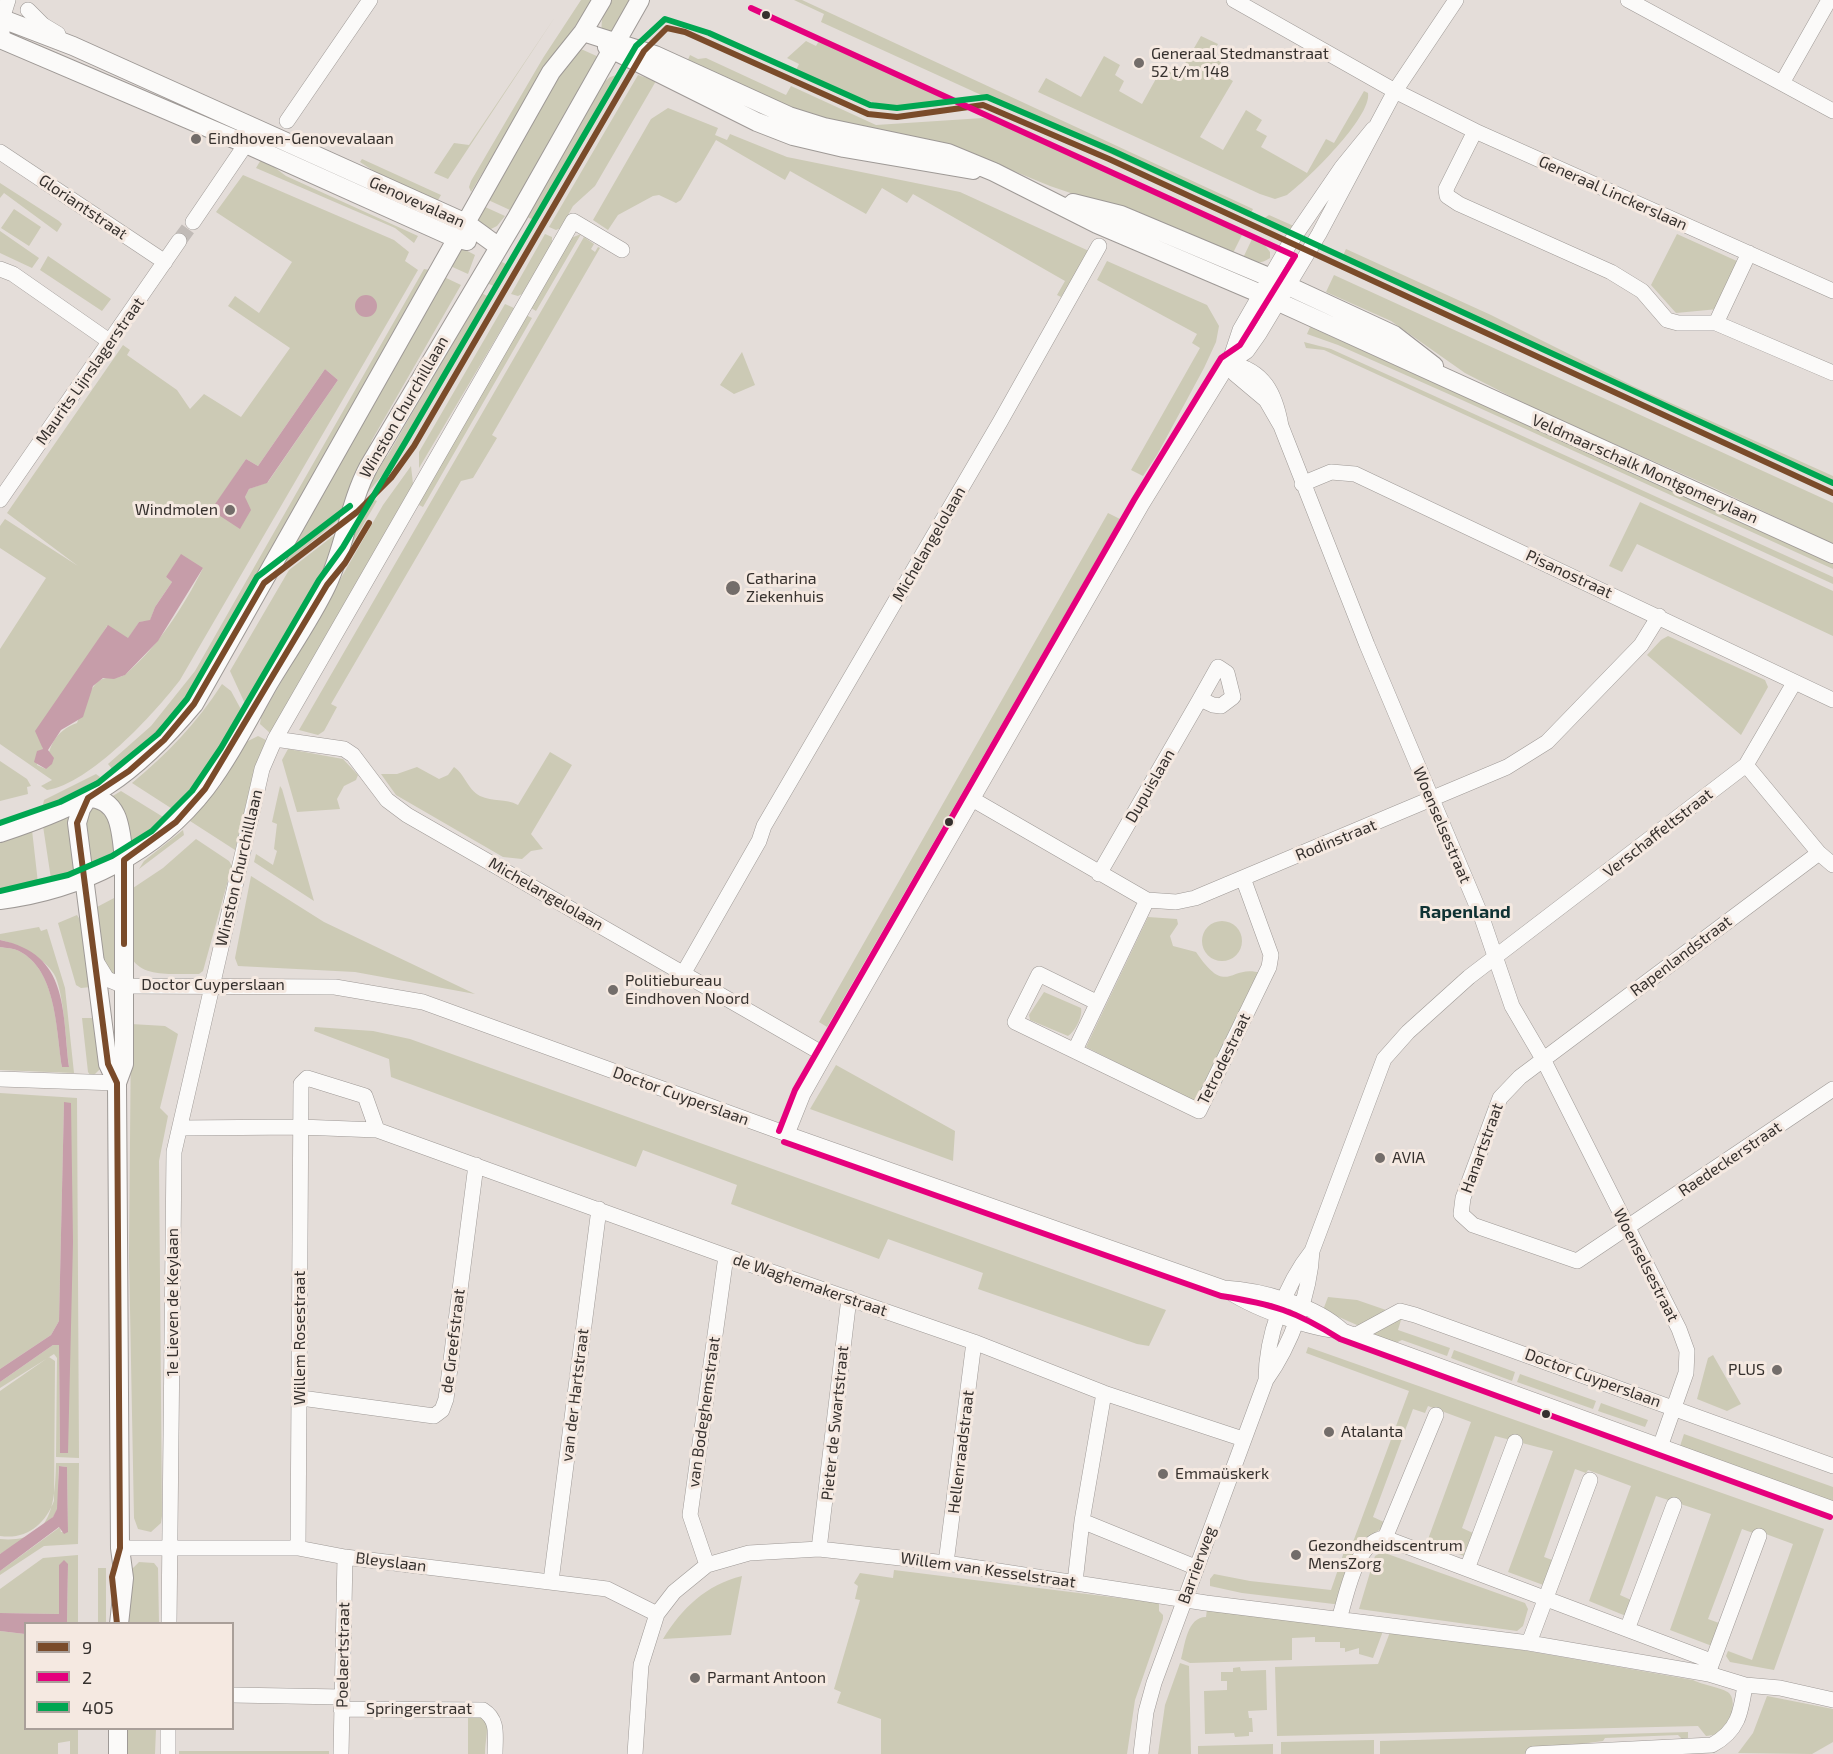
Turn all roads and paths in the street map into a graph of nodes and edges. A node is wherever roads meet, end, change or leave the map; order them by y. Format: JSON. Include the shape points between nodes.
{"nodes":[{"id":1,"x":370,"y":0,"type":"edge"},
{"id":2,"x":602,"y":0,"type":"edge"},
{"id":3,"x":640,"y":0,"type":"edge"},
{"id":4,"x":1234,"y":0,"type":"edge"},
{"id":5,"x":1456,"y":0,"type":"edge"},
{"id":6,"x":1628,"y":0,"type":"edge"},
{"id":7,"x":1829,"y":0,"type":"edge"},
{"id":8,"x":1252,"y":4,"type":"edge"},
{"id":9,"x":31,"y":5,"type":"edge"},
{"id":10,"x":5,"y":11,"type":"edge"},
{"id":11,"x":583,"y":32,"type":"junction"},
{"id":12,"x":1,"y":39,"type":"edge"},
{"id":13,"x":73,"y":46,"type":"junction"},
{"id":14,"x":615,"y":46,"type":"junction"},
{"id":15,"x":1782,"y":83,"type":"junction"},
{"id":16,"x":1395,"y":91,"type":"junction"},
{"id":17,"x":1833,"y":111,"type":"edge"},
{"id":18,"x":287,"y":121,"type":"dead end"},
{"id":19,"x":1373,"y":129,"type":"junction"},
{"id":20,"x":1475,"y":131,"type":"junction"},
{"id":21,"x":246,"y":144,"type":"junction"},
{"id":22,"x":0,"y":152,"type":"edge"},
{"id":23,"x":1046,"y":196,"type":"junction"},
{"id":24,"x":193,"y":222,"type":"tunnel mouth"},
{"id":25,"x":466,"y":223,"type":"junction"},
{"id":26,"x":458,"y":239,"type":"junction"},
{"id":27,"x":179,"y":241,"type":"tunnel mouth"},
{"id":28,"x":1099,"y":246,"type":"dead end"},
{"id":29,"x":499,"y":247,"type":"junction"},
{"id":30,"x":622,"y":250,"type":"dead end"},
{"id":31,"x":1749,"y":253,"type":"junction"},
{"id":32,"x":165,"y":262,"type":"junction"},
{"id":33,"x":0,"y":269,"type":"edge"},
{"id":34,"x":1271,"y":278,"type":"junction"},
{"id":35,"x":1288,"y":285,"type":"junction"},
{"id":36,"x":1833,"y":291,"type":"edge"},
{"id":37,"x":1261,"y":294,"type":"junction"},
{"id":38,"x":1278,"y":302,"type":"junction"},
{"id":39,"x":1716,"y":322,"type":"junction"},
{"id":40,"x":110,"y":341,"type":"junction"},
{"id":41,"x":1229,"y":363,"type":"junction"},
{"id":42,"x":1833,"y":373,"type":"edge"},
{"id":43,"x":1457,"y":383,"type":"junction"},
{"id":44,"x":1302,"y":484,"type":"junction"},
{"id":45,"x":0,"y":500,"type":"edge"},
{"id":46,"x":1833,"y":554,"type":"edge"},
{"id":47,"x":1659,"y":616,"type":"junction"},
{"id":48,"x":1794,"y":683,"type":"junction"},
{"id":49,"x":1200,"y":699,"type":"dead end"},
{"id":50,"x":1833,"y":700,"type":"edge"},
{"id":51,"x":275,"y":739,"type":"junction"},
{"id":52,"x":1746,"y":765,"type":"junction"},
{"id":53,"x":88,"y":798,"type":"junction"},
{"id":54,"x":972,"y":799,"type":"junction"},
{"id":55,"x":1431,"y":800,"type":"junction"},
{"id":56,"x":0,"y":833,"type":"edge"},
{"id":57,"x":1819,"y":853,"type":"junction"},
{"id":58,"x":124,"y":860,"type":"junction"},
{"id":59,"x":1833,"y":865,"type":"edge"},
{"id":60,"x":1098,"y":874,"type":"junction"},
{"id":61,"x":1243,"y":878,"type":"junction"},
{"id":62,"x":84,"y":880,"type":"junction"},
{"id":63,"x":0,"y":900,"type":"edge"},
{"id":64,"x":1147,"y":900,"type":"junction"},
{"id":65,"x":1495,"y":958,"type":"junction"},
{"id":66,"x":95,"y":959,"type":"junction"},
{"id":67,"x":683,"y":974,"type":"junction"},
{"id":68,"x":212,"y":985,"type":"junction"},
{"id":69,"x":124,"y":986,"type":"junction"},
{"id":70,"x":1096,"y":1002,"type":"junction"},
{"id":71,"x":100,"y":1008,"type":"junction"},
{"id":72,"x":1075,"y":1050,"type":"junction"},
{"id":73,"x":825,"y":1055,"type":"junction"},
{"id":74,"x":1543,"y":1059,"type":"junction"},
{"id":75,"x":0,"y":1079,"type":"edge"},
{"id":76,"x":117,"y":1083,"type":"junction"},
{"id":77,"x":1833,"y":1089,"type":"edge"},
{"id":78,"x":300,"y":1127,"type":"junction"},
{"id":79,"x":180,"y":1128,"type":"junction"},
{"id":80,"x":377,"y":1130,"type":"junction"},
{"id":81,"x":787,"y":1134,"type":"junction"},
{"id":82,"x":476,"y":1165,"type":"junction"},
{"id":83,"x":599,"y":1209,"type":"junction"},
{"id":84,"x":1627,"y":1228,"type":"junction"},
{"id":85,"x":1312,"y":1251,"type":"junction"},
{"id":86,"x":726,"y":1256,"type":"junction"},
{"id":87,"x":849,"y":1298,"type":"junction"},
{"id":88,"x":1282,"y":1308,"type":"junction"},
{"id":89,"x":1298,"y":1313,"type":"junction"},
{"id":90,"x":1348,"y":1334,"type":"junction"},
{"id":91,"x":974,"y":1342,"type":"junction"},
{"id":92,"x":1266,"y":1380,"type":"junction"},
{"id":93,"x":1104,"y":1393,"type":"junction"},
{"id":94,"x":301,"y":1398,"type":"junction"},
{"id":95,"x":1675,"y":1408,"type":"junction"},
{"id":96,"x":1436,"y":1414,"type":"dead end"},
{"id":97,"x":1243,"y":1439,"type":"junction"},
{"id":98,"x":1515,"y":1442,"type":"dead end"},
{"id":99,"x":1660,"y":1447,"type":"junction"},
{"id":100,"x":1833,"y":1466,"type":"edge"},
{"id":101,"x":1590,"y":1480,"type":"dead end"},
{"id":102,"x":1674,"y":1505,"type":"dead end"},
{"id":103,"x":1833,"y":1509,"type":"edge"},
{"id":104,"x":1082,"y":1521,"type":"junction"},
{"id":105,"x":1759,"y":1536,"type":"dead end"},
{"id":106,"x":1385,"y":1538,"type":"junction"},
{"id":107,"x":120,"y":1548,"type":"junction"},
{"id":108,"x":298,"y":1548,"type":"junction"},
{"id":109,"x":819,"y":1549,"type":"junction"},
{"id":110,"x":171,"y":1550,"type":"junction"},
{"id":111,"x":345,"y":1557,"type":"junction"},
{"id":112,"x":946,"y":1563,"type":"junction"},
{"id":113,"x":707,"y":1565,"type":"junction"},
{"id":114,"x":1195,"y":1566,"type":"junction"},
{"id":115,"x":1467,"y":1569,"type":"junction"},
{"id":116,"x":551,"y":1581,"type":"junction"},
{"id":117,"x":1075,"y":1582,"type":"junction"},
{"id":118,"x":1184,"y":1599,"type":"junction"},
{"id":119,"x":1546,"y":1600,"type":"junction"},
{"id":120,"x":657,"y":1614,"type":"junction"},
{"id":121,"x":1339,"y":1619,"type":"junction"},
{"id":122,"x":118,"y":1622,"type":"edge"},
{"id":123,"x":170,"y":1622,"type":"edge"},
{"id":124,"x":1628,"y":1627,"type":"junction"},
{"id":125,"x":1529,"y":1643,"type":"junction"},
{"id":126,"x":1710,"y":1667,"type":"junction"},
{"id":127,"x":1745,"y":1685,"type":"junction"},
{"id":128,"x":234,"y":1695,"type":"edge"},
{"id":129,"x":1833,"y":1700,"type":"edge"},
{"id":130,"x":342,"y":1703,"type":"junction"},
{"id":131,"x":118,"y":1730,"type":"edge"},
{"id":132,"x":168,"y":1730,"type":"edge"},
{"id":133,"x":118,"y":1754,"type":"edge"},
{"id":134,"x":168,"y":1754,"type":"edge"},
{"id":135,"x":341,"y":1754,"type":"edge"},
{"id":136,"x":495,"y":1754,"type":"edge"},
{"id":137,"x":635,"y":1754,"type":"edge"},
{"id":138,"x":1141,"y":1754,"type":"edge"},
{"id":139,"x":1533,"y":1754,"type":"edge"}],
"edges":[{"from":1,"to":18,"type":"street"},
{"from":2,"to":11,"type":"main road"},
{"from":3,"to":14,"type":"main road","name":"Winston Churchilllaan"},
{"from":4,"to":8,"type":"street","name":"Generaal Linckerslaan"},
{"from":5,"to":16,"type":"street"},
{"from":6,"to":15,"type":"street"},
{"from":7,"to":15,"type":"street"},
{"from":8,"to":16,"type":"street","name":"Generaal Linckerslaan"},
{"from":9,"to":10,"type":"street"},
{"from":9,"to":13,"type":"street","via":[[43,26]]},
{"from":10,"to":12,"type":"street"},
{"from":10,"to":13,"type":"main road","name":"Genovevalaan"},
{"from":11,"to":14,"type":"main road","name":"Veldmaarschalk Montgomerylaan"},
{"from":11,"to":25,"type":"main road","via":[[552,72]]},
{"from":12,"to":21,"type":"main road","name":"Genovevalaan"},
{"from":13,"to":25,"type":"main road","name":"Genovevalaan"},
{"from":14,"to":23,"type":"main road","name":"Veldmaarschalk Montgomerylaan","via":[[757,122],[793,136],[962,170],[994,171]]},
{"from":14,"to":29,"type":"main road","name":"Winston Churchilllaan"},
{"from":15,"to":17,"type":"street"},
{"from":16,"to":19,"type":"street"},
{"from":16,"to":20,"type":"street","name":"Generaal Linckerslaan"},
{"from":19,"to":34,"type":"street","via":[[1322,196]]},
{"from":19,"to":35,"type":"street","via":[[1356,168]]},
{"from":20,"to":31,"type":"street","name":"Generaal Linckerslaan"},
{"from":20,"to":39,"type":"street","via":[[1446,189],[1447,196],[1611,272],[1642,291],[1667,320]]},
{"from":21,"to":24,"type":"street"},
{"from":21,"to":26,"type":"main road","name":"Genovevalaan"},
{"from":22,"to":32,"type":"street","name":"Gloriantstraat"},
{"from":23,"to":34,"type":"main road","name":"Veldmaarschalk Montgomerylaan","via":[[1121,215]]},
{"from":23,"to":37,"type":"main road","name":"Veldmaarschalk Montgomerylaan","via":[[1097,224]]},
{"from":25,"to":26,"type":"main road"},
{"from":25,"to":29,"type":"main road","name":"Genovevalaan"},
{"from":26,"to":29,"type":"main road","name":"Genovevalaan"},
{"from":26,"to":53,"type":"main road","via":[[194,704],[138,764]]},
{"from":27,"to":32,"type":"street","name":"Maurits Lijnslagerstraat"},
{"from":28,"to":67,"type":"street","name":"Michelangelolaan","via":[[764,826]]},
{"from":29,"to":58,"type":"main road","name":"Winston Churchilllaan","via":[[361,481],[327,585],[234,744],[205,789],[176,822]]},
{"from":30,"to":51,"type":"street","name":"Winston Churchilllaan","via":[[573,221]]},
{"from":31,"to":36,"type":"street","name":"Generaal Linckerslaan"},
{"from":31,"to":39,"type":"street"},
{"from":32,"to":40,"type":"street","name":"Maurits Lijnslagerstraat"},
{"from":33,"to":40,"type":"street"},
{"from":34,"to":35,"type":"main road","name":"Veldmaarschalk Montgomerylaan"},
{"from":34,"to":37,"type":"street"},
{"from":35,"to":38,"type":"street"},
{"from":35,"to":43,"type":"main road","name":"Veldmaarschalk Montgomerylaan","via":[[1394,335]]},
{"from":37,"to":38,"type":"main road","name":"Veldmaarschalk Montgomerylaan"},
{"from":37,"to":41,"type":"street","via":[[1240,330]]},
{"from":38,"to":41,"type":"street","via":[[1247,351]]},
{"from":38,"to":43,"type":"main road","name":"Veldmaarschalk Montgomerylaan"},
{"from":39,"to":42,"type":"street"},
{"from":40,"to":45,"type":"street","name":"Maurits Lijnslagerstraat"},
{"from":41,"to":44,"type":"street","name":"Woenselsestraat","via":[[1235,374],[1266,400],[1281,426]]},
{"from":41,"to":54,"type":"street","via":[[1142,504]]},
{"from":43,"to":46,"type":"main road","name":"Veldmaarschalk Montgomerylaan"},
{"from":44,"to":47,"type":"street","name":"Pisanostraat","via":[[1331,472],[1355,474]]},
{"from":44,"to":55,"type":"street","name":"Woenselsestraat"},
{"from":47,"to":48,"type":"street","name":"Pisanostraat"},
{"from":47,"to":55,"type":"street","name":"Rodinstraat","via":[[1641,645],[1547,742],[1507,767]]},
{"from":48,"to":50,"type":"street","name":"Pisanostraat"},
{"from":48,"to":52,"type":"street","name":"Verschaffeltstraat"},
{"from":49,"to":60,"type":"street","name":"Dupuislaan"},
{"from":51,"to":67,"type":"street","name":"Michelangelolaan","via":[[344,749],[353,754],[387,800],[407,815]]},
{"from":51,"to":68,"type":"street","name":"Winston Churchilllaan","via":[[262,769]]},
{"from":52,"to":57,"type":"street"},
{"from":52,"to":65,"type":"street","name":"Verschaffeltstraat"},
{"from":53,"to":56,"type":"main road"},
{"from":53,"to":58,"type":"main road","via":[[98,798],[112,808],[121,829]]},
{"from":53,"to":62,"type":"main road","via":[[77,823]]},
{"from":54,"to":60,"type":"street","name":"Rodinstraat"},
{"from":54,"to":73,"type":"street"},
{"from":55,"to":61,"type":"street","name":"Rodinstraat"},
{"from":55,"to":65,"type":"street","name":"Woenselsestraat"},
{"from":57,"to":59,"type":"street"},
{"from":57,"to":74,"type":"street","name":"Rapenlandstraat"},
{"from":58,"to":62,"type":"main road","name":"Winston Churchilllaan"},
{"from":58,"to":69,"type":"main road"},
{"from":60,"to":64,"type":"street","name":"Rodinstraat"},
{"from":61,"to":64,"type":"street","name":"Rodinstraat","via":[[1195,898],[1176,902]]},
{"from":61,"to":72,"type":"street","name":"Tetrodestraat","via":[[1272,955],[1199,1111]]},
{"from":62,"to":63,"type":"main road","name":"Winston Churchilllaan","via":[[48,892]]},
{"from":62,"to":66,"type":"main road"},
{"from":64,"to":70,"type":"street"},
{"from":65,"to":74,"type":"street","name":"Woenselsestraat","via":[[1512,1006]]},
{"from":65,"to":85,"type":"street","name":"Verschaffeltstraat","via":[[1408,1032],[1384,1059]]},
{"from":66,"to":69,"type":"street","name":"Doctor Cuyperslaan","via":[[107,979]]},
{"from":66,"to":71,"type":"main road"},
{"from":67,"to":73,"type":"street","name":"Michelangelolaan"},
{"from":68,"to":69,"type":"street","name":"Doctor Cuyperslaan"},
{"from":68,"to":79,"type":"street","name":"1e Lieven de Keylaan"},
{"from":68,"to":81,"type":"street","name":"Doctor Cuyperslaan","via":[[335,987],[423,1002]]},
{"from":69,"to":71,"type":"street","name":"Doctor Cuyperslaan"},
{"from":69,"to":76,"type":"main road","via":[[124,1064]]},
{"from":70,"to":72,"type":"street"},
{"from":70,"to":72,"type":"street","name":"Tetrodestraat","via":[[1039,974],[1015,1022]]},
{"from":71,"to":76,"type":"main road","via":[[108,1064]]},
{"from":73,"to":81,"type":"street"},
{"from":74,"to":84,"type":"street","name":"Woenselsestraat"},
{"from":74,"to":84,"type":"street","name":"Hanartstraat","via":[[1500,1098],[1463,1198],[1461,1214],[1473,1225],[1577,1261]]},
{"from":75,"to":76,"type":"street"},
{"from":76,"to":107,"type":"main road"},
{"from":77,"to":84,"type":"street","name":"Raedeckerstraat"},
{"from":78,"to":79,"type":"street","name":"de Waghemakerstraat"},
{"from":78,"to":80,"type":"street","name":"de Waghemakerstraat"},
{"from":78,"to":80,"type":"street","via":[[301,1084],[307,1078],[365,1096]]},
{"from":78,"to":94,"type":"street","name":"Willem Rosestraat"},
{"from":79,"to":110,"type":"street","name":"1e Lieven de Keylaan","via":[[174,1152]]},
{"from":80,"to":82,"type":"street","name":"de Waghemakerstraat"},
{"from":81,"to":88,"type":"street","name":"Doctor Cuyperslaan","via":[[1224,1288],[1263,1293]]},
{"from":82,"to":83,"type":"street","name":"de Waghemakerstraat"},
{"from":82,"to":94,"type":"street","name":"de Greefstraat","via":[[442,1410],[434,1416]]},
{"from":83,"to":86,"type":"street","name":"de Waghemakerstraat"},
{"from":83,"to":116,"type":"street","name":"van der Hartstraat"},
{"from":84,"to":95,"type":"street","name":"Woenselsestraat","via":[[1687,1351],[1686,1373]]},
{"from":85,"to":88,"type":"street","name":"Barrierweg","via":[[1298,1269]]},
{"from":85,"to":89,"type":"street","name":"Barrierweg","via":[[1311,1271]]},
{"from":86,"to":87,"type":"street","name":"de Waghemakerstraat"},
{"from":86,"to":113,"type":"street","name":"van Bodeghemstraat","via":[[690,1515]]},
{"from":87,"to":91,"type":"street","name":"de Waghemakerstraat"},
{"from":87,"to":109,"type":"street","name":"Pieter de Swartstraat"},
{"from":88,"to":89,"type":"street","name":"Doctor Cuyperslaan"},
{"from":88,"to":92,"type":"street","name":"Barrierweg","via":[[1266,1359]]},
{"from":89,"to":90,"type":"street","name":"Doctor Cuyperslaan","via":[[1324,1331]]},
{"from":89,"to":92,"type":"street","name":"Barrierweg","via":[[1279,1362]]},
{"from":90,"to":95,"type":"street","name":"Doctor Cuyperslaan","via":[[1400,1311]]},
{"from":90,"to":99,"type":"street","name":"Doctor Cuyperslaan"},
{"from":91,"to":93,"type":"street","name":"de Waghemakerstraat"},
{"from":91,"to":112,"type":"street","name":"Hellenraadstraat"},
{"from":92,"to":97,"type":"street","name":"Barrierweg"},
{"from":93,"to":97,"type":"street","name":"de Waghemakerstraat"},
{"from":93,"to":104,"type":"street"},
{"from":94,"to":108,"type":"street","name":"Willem Rosestraat"},
{"from":95,"to":99,"type":"street","name":"Woenselsestraat"},
{"from":95,"to":100,"type":"street","name":"Doctor Cuyperslaan"},
{"from":96,"to":106,"type":"street"},
{"from":97,"to":114,"type":"street","name":"Barrierweg"},
{"from":98,"to":115,"type":"street"},
{"from":99,"to":103,"type":"street","name":"Doctor Cuyperslaan"},
{"from":101,"to":119,"type":"street"},
{"from":102,"to":124,"type":"street"},
{"from":104,"to":114,"type":"street"},
{"from":104,"to":117,"type":"street"},
{"from":105,"to":126,"type":"street"},
{"from":106,"to":115,"type":"street","name":"Willem van Kesselstraat"},
{"from":106,"to":121,"type":"street","via":[[1371,1542],[1361,1553]]},
{"from":107,"to":110,"type":"street","name":"Bleyslaan"},
{"from":107,"to":122,"type":"main road","via":[[112,1577]]},
{"from":108,"to":110,"type":"street","name":"Bleyslaan"},
{"from":108,"to":111,"type":"street","name":"Bleyslaan"},
{"from":109,"to":112,"type":"street","name":"Willem van Kesselstraat"},
{"from":109,"to":113,"type":"street","name":"Willem van Kesselstraat","via":[[749,1553]]},
{"from":110,"to":123,"type":"street","name":"1e Lieven de Keylaan"},
{"from":111,"to":116,"type":"street","name":"Bleyslaan"},
{"from":111,"to":130,"type":"street","name":"Poelaertstraat"},
{"from":112,"to":117,"type":"street","name":"Willem van Kesselstraat"},
{"from":113,"to":120,"type":"street","name":"Willem van Kesselstraat","via":[[674,1592]]},
{"from":114,"to":118,"type":"street","name":"Barrierweg"},
{"from":115,"to":119,"type":"street","name":"Willem van Kesselstraat"},
{"from":116,"to":120,"type":"street","name":"Bleyslaan","via":[[607,1590]]},
{"from":117,"to":118,"type":"street","name":"Willem van Kesselstraat"},
{"from":118,"to":121,"type":"street","name":"Willem van Kesselstraat"},
{"from":118,"to":138,"type":"street","name":"Barrierweg","via":[[1148,1702]]},
{"from":119,"to":124,"type":"street","name":"Willem van Kesselstraat"},
{"from":119,"to":125,"type":"street"},
{"from":120,"to":137,"type":"street","via":[[641,1665]]},
{"from":121,"to":125,"type":"street","name":"Willem van Kesselstraat"},
{"from":124,"to":126,"type":"street","name":"Willem van Kesselstraat"},
{"from":125,"to":126,"type":"street","name":"Willem van Kesselstraat"},
{"from":126,"to":127,"type":"street","name":"Willem van Kesselstraat"},
{"from":127,"to":129,"type":"street","name":"Willem van Kesselstraat"},
{"from":127,"to":139,"type":"street","via":[[1739,1720],[1726,1737],[1712,1745]]},
{"from":128,"to":130,"type":"street"},
{"from":130,"to":135,"type":"street","name":"Poelaertstraat"},
{"from":130,"to":136,"type":"street","name":"Springerstraat","via":[[483,1710],[492,1715],[495,1725]]},
{"from":131,"to":133,"type":"main road"},
{"from":132,"to":134,"type":"street"}]}
